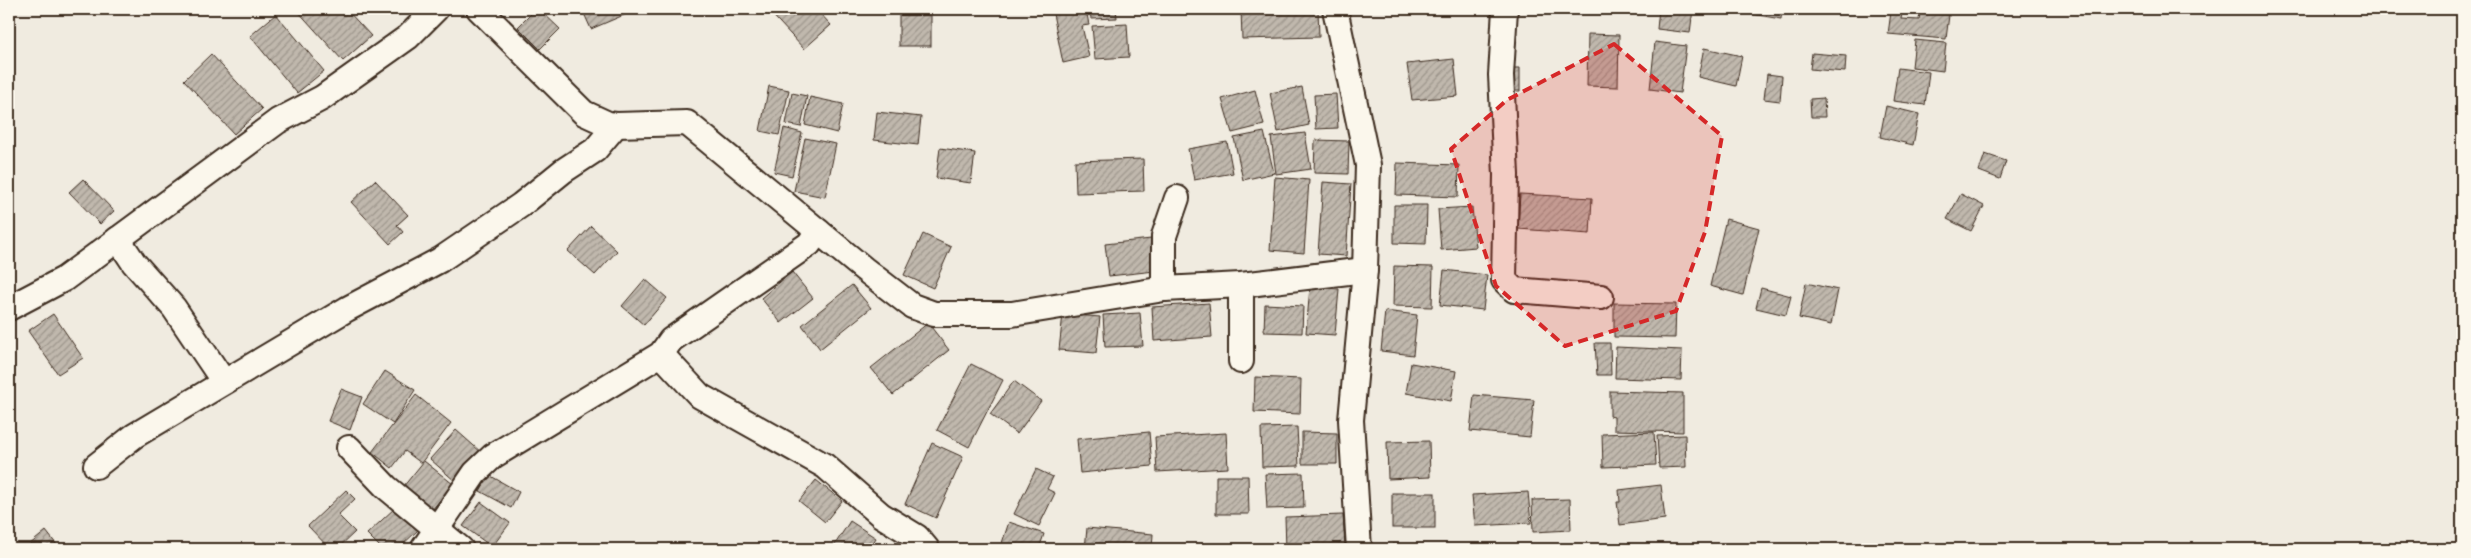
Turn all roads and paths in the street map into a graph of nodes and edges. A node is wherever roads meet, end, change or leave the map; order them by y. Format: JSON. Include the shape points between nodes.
{"nodes":[{"id":1,"x":436,"y":9,"type":"edge"},
{"id":2,"x":479,"y":9,"type":"edge"},
{"id":3,"x":1335,"y":9,"type":"edge"},
{"id":4,"x":1505,"y":9,"type":"edge"},
{"id":5,"x":616,"y":125,"type":"junction"},
{"id":6,"x":1177,"y":198,"type":"dead end"},
{"id":7,"x":818,"y":231,"type":"junction"},
{"id":8,"x":118,"y":239,"type":"junction"},
{"id":9,"x":1365,"y":270,"type":"junction"},
{"id":10,"x":1241,"y":285,"type":"junction"},
{"id":11,"x":1164,"y":290,"type":"junction"},
{"id":12,"x":1601,"y":296,"type":"dead end"},
{"id":13,"x":9,"y":308,"type":"edge"},
{"id":14,"x":661,"y":354,"type":"junction"},
{"id":15,"x":1241,"y":361,"type":"dead end"},
{"id":16,"x":224,"y":382,"type":"junction"},
{"id":17,"x":349,"y":448,"type":"dead end"},
{"id":18,"x":96,"y":466,"type":"dead end"},
{"id":19,"x":438,"y":529,"type":"junction"},
{"id":20,"x":424,"y":549,"type":"edge"},
{"id":21,"x":461,"y":549,"type":"edge"},
{"id":22,"x":927,"y":549,"type":"edge"},
{"id":23,"x":1359,"y":549,"type":"edge"}],
"edges":[{"from":1,"to":8,"type":"street","via":[[408,37],[322,98],[278,121]]},
{"from":2,"to":5,"type":"street","via":[[584,113]]},
{"from":3,"to":9,"type":"street","via":[[1368,165]]},
{"from":4,"to":12,"type":"street","via":[[1501,74],[1506,175],[1504,280],[1514,290]]},
{"from":5,"to":7,"type":"street","via":[[687,123]]},
{"from":5,"to":16,"type":"street","via":[[595,150],[440,260],[346,308]]},
{"from":6,"to":11,"type":"street","via":[[1164,236]]},
{"from":7,"to":11,"type":"street","via":[[912,306],[934,314],[1012,314]]},
{"from":7,"to":14,"type":"street","via":[[808,244],[672,340]]},
{"from":8,"to":13,"type":"street","via":[[64,279]]},
{"from":8,"to":16,"type":"street","via":[[134,263],[174,308]]},
{"from":9,"to":10,"type":"street"},
{"from":9,"to":23,"type":"street","via":[[1351,420]]},
{"from":10,"to":11,"type":"street"},
{"from":10,"to":15,"type":"street"},
{"from":14,"to":19,"type":"street","via":[[493,456],[475,473]]},
{"from":14,"to":22,"type":"street","via":[[700,396],[825,466],[881,515],[917,537]]},
{"from":16,"to":18,"type":"street","via":[[134,436]]},
{"from":17,"to":19,"type":"street","via":[[386,487]]},
{"from":19,"to":20,"type":"street"},
{"from":19,"to":21,"type":"street"}]}
